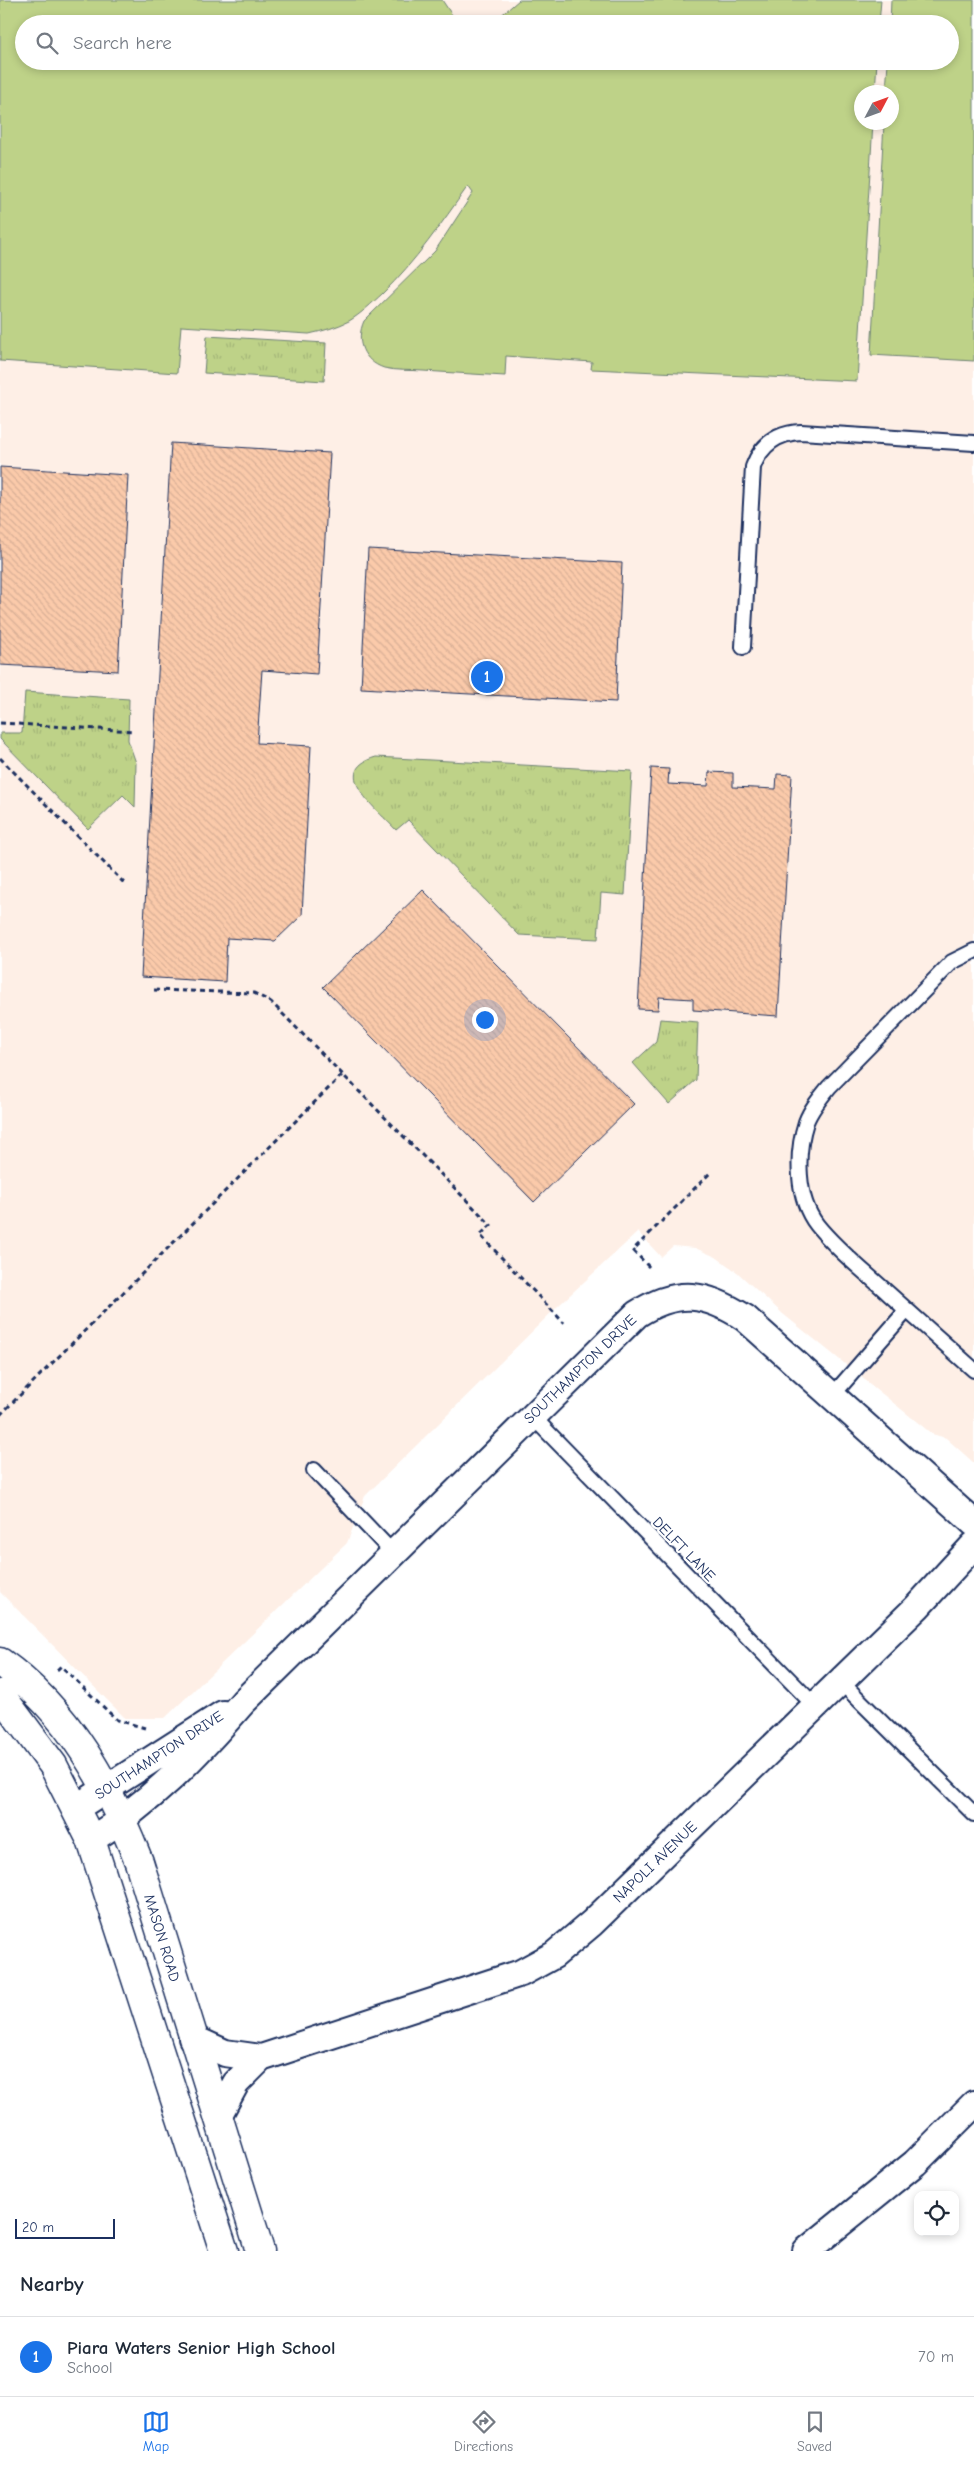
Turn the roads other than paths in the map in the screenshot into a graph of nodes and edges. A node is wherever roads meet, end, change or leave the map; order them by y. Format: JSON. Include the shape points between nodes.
{"nodes":[{"id":1,"x":974,"y":443,"type":"edge"},
{"id":2,"x":743,"y":647,"type":"dead end"},
{"id":3,"x":974,"y":951,"type":"edge"},
{"id":4,"x":907,"y":1310,"type":"junction"},
{"id":5,"x":974,"y":1370,"type":"edge"},
{"id":6,"x":832,"y":1396,"type":"junction"},
{"id":7,"x":532,"y":1416,"type":"junction"},
{"id":8,"x":314,"y":1470,"type":"dead end"},
{"id":9,"x":974,"y":1523,"type":"edge"},
{"id":10,"x":974,"y":1545,"type":"edge"},
{"id":11,"x":393,"y":1553,"type":"junction"},
{"id":12,"x":0,"y":1662,"type":"edge"},
{"id":13,"x":840,"y":1681,"type":"junction"},
{"id":14,"x":0,"y":1694,"type":"edge"},
{"id":15,"x":243,"y":1702,"type":"junction"},
{"id":16,"x":814,"y":1705,"type":"junction"},
{"id":17,"x":107,"y":1789,"type":"junction"},
{"id":18,"x":76,"y":1808,"type":"junction"},
{"id":19,"x":974,"y":1814,"type":"edge"},
{"id":20,"x":122,"y":1820,"type":"junction"},
{"id":21,"x":91,"y":1840,"type":"junction"},
{"id":22,"x":192,"y":2038,"type":"junction"},
{"id":23,"x":260,"y":2058,"type":"junction"},
{"id":24,"x":974,"y":2104,"type":"edge"},
{"id":25,"x":218,"y":2116,"type":"junction"},
{"id":26,"x":224,"y":2251,"type":"edge"},
{"id":27,"x":260,"y":2251,"type":"edge"},
{"id":28,"x":806,"y":2251,"type":"edge"}],
"edges":[{"from":1,"to":2,"type":"lane","via":[[801,432],[782,435],[767,444],[752,467]]},
{"from":3,"to":4,"type":"lane","via":[[952,962],[829,1087],[816,1102],[802,1139],[800,1176],[808,1207],[817,1225]]},
{"from":4,"to":5,"type":"lane"},
{"from":4,"to":6,"type":"lane"},
{"from":6,"to":7,"type":"street","name":"SOUTHAMPTON DRIVE","via":[[744,1318],[726,1306],[706,1298],[671,1297],[637,1314]]},
{"from":6,"to":9,"type":"street","name":"SOUTHAMPTON DRIVE"},
{"from":7,"to":11,"type":"street","name":"SOUTHAMPTON DRIVE"},
{"from":7,"to":16,"type":"lane","name":"DELFT LANE"},
{"from":8,"to":11,"type":"lane"},
{"from":10,"to":13,"type":"street","name":"NAPOLI AVENUE","via":[[916,1608]]},
{"from":11,"to":15,"type":"street","name":"SOUTHAMPTON DRIVE"},
{"from":12,"to":17,"type":"street","name":"MASON ROAD","via":[[35,1689],[62,1720]]},
{"from":13,"to":16,"type":"street","name":"NAPOLI AVENUE"},
{"from":13,"to":19,"type":"lane"},
{"from":14,"to":18,"type":"street","via":[[53,1766]]},
{"from":15,"to":17,"type":"street","name":"SOUTHAMPTON DRIVE"},
{"from":15,"to":20,"type":"street","name":"SOUTHAMPTON DRIVE","via":[[194,1758]]},
{"from":16,"to":23,"type":"street","name":"NAPOLI AVENUE","via":[[592,1923],[554,1955],[522,1973]]},
{"from":17,"to":18,"type":"street","name":"SOUTHAMPTON DRIVE"},
{"from":17,"to":20,"type":"street","name":"MASON ROAD"},
{"from":18,"to":21,"type":"street"},
{"from":20,"to":21,"type":"street","name":"SOUTHAMPTON DRIVE"},
{"from":20,"to":22,"type":"street","name":"MASON ROAD","via":[[139,1862]]},
{"from":21,"to":26,"type":"street"},
{"from":22,"to":23,"type":"street","name":"NAPOLI AVENUE","via":[[225,2053]]},
{"from":22,"to":25,"type":"street","name":"MASON ROAD"},
{"from":23,"to":25,"type":"street","name":"NAPOLI AVENUE","via":[[236,2083]]},
{"from":24,"to":28,"type":"street","via":[[909,2168]]},
{"from":25,"to":27,"type":"street","name":"MASON ROAD"}]}
